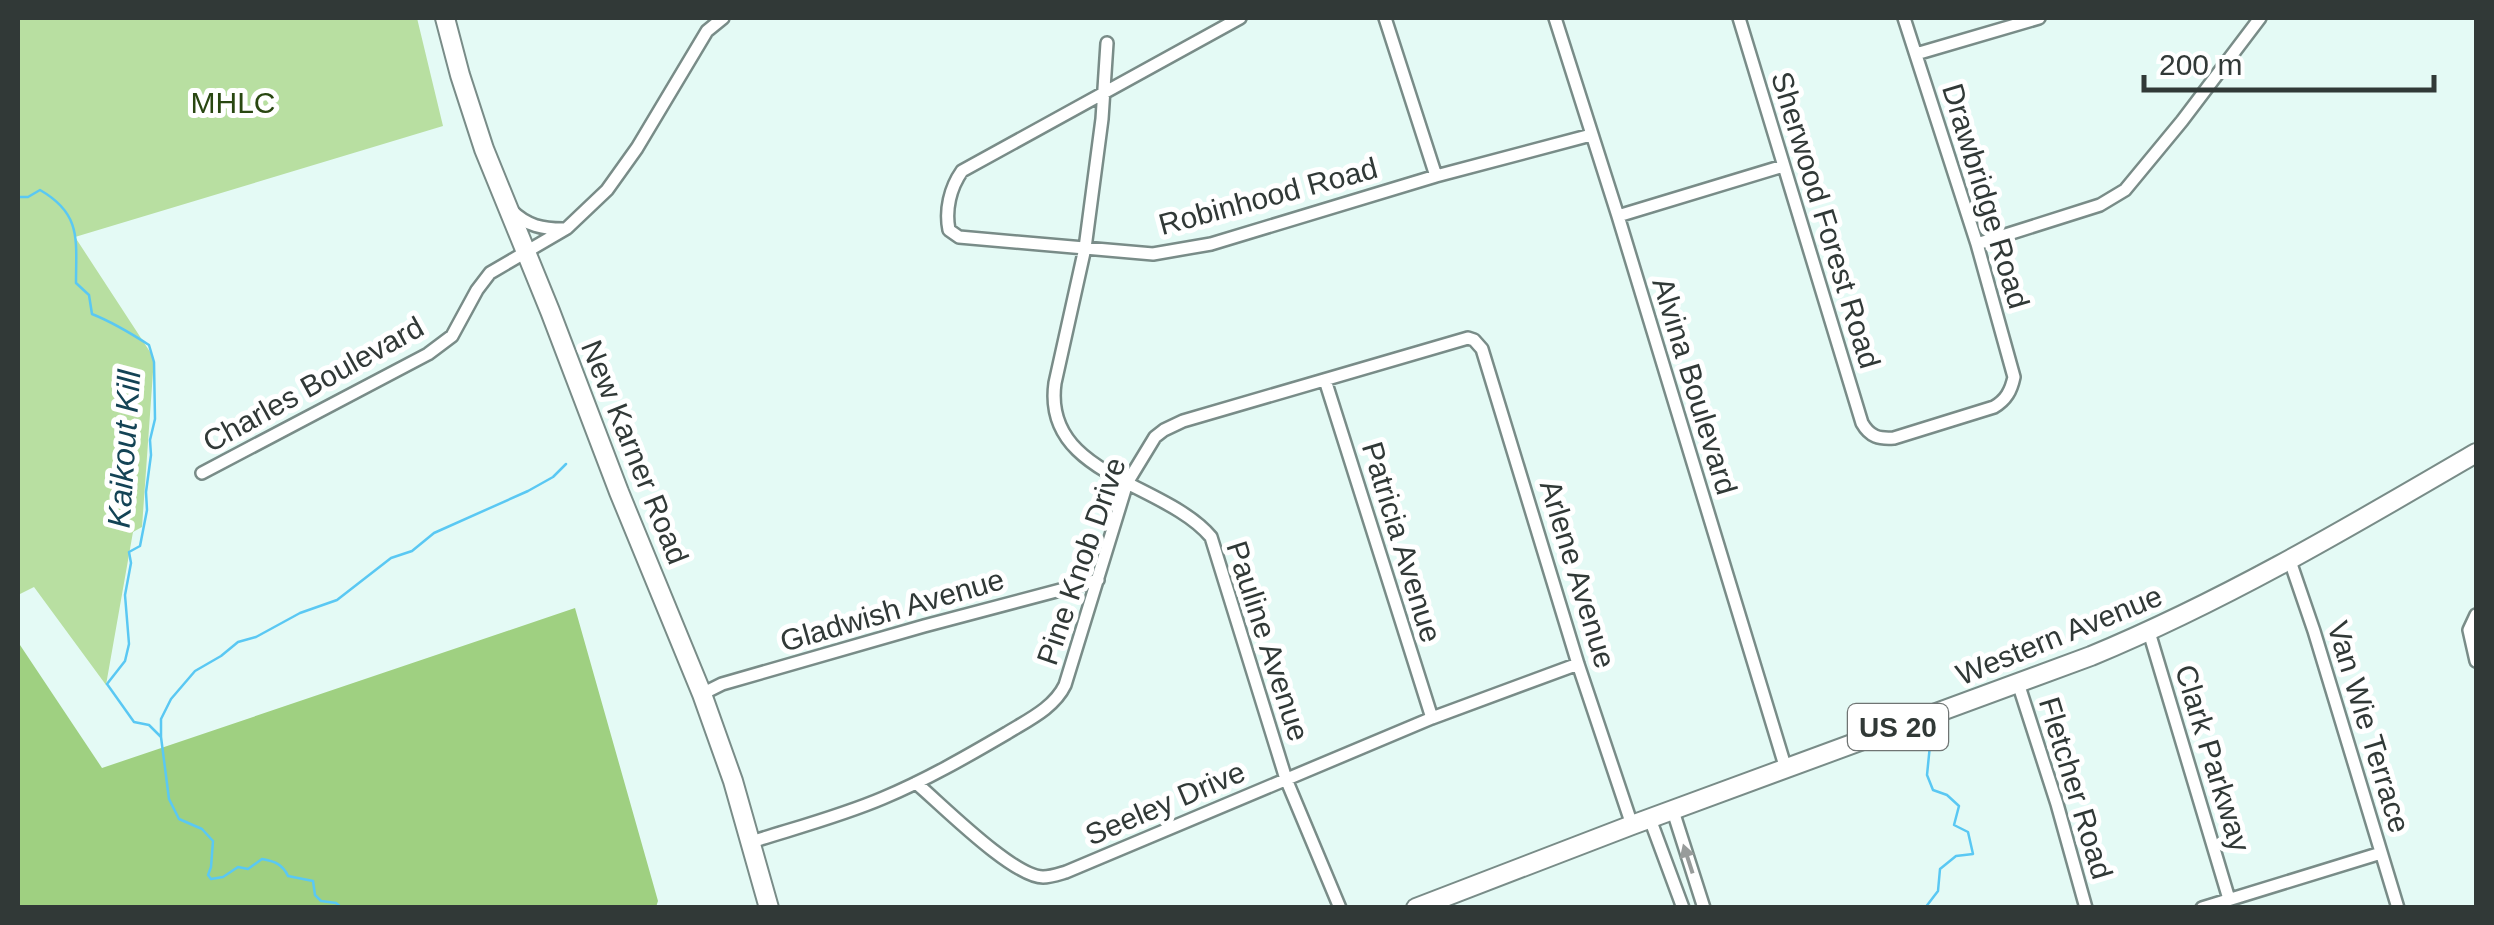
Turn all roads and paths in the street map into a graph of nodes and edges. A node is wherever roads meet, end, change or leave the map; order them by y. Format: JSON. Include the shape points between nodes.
{"nodes":[{"id":1,"x":446,"y":18,"type":"edge"},
{"id":2,"x":723,"y":18,"type":"edge"},
{"id":3,"x":1240,"y":18,"type":"edge"},
{"id":4,"x":1384,"y":18,"type":"edge"},
{"id":5,"x":1555,"y":18,"type":"edge"},
{"id":6,"x":1739,"y":18,"type":"edge"},
{"id":7,"x":1904,"y":18,"type":"edge"},
{"id":8,"x":2039,"y":18,"type":"edge"},
{"id":9,"x":2260,"y":18,"type":"edge"},
{"id":10,"x":1107,"y":42,"type":"dead end"},
{"id":11,"x":1916,"y":54,"type":"junction"},
{"id":12,"x":1104,"y":92,"type":"junction"},
{"id":13,"x":1591,"y":135,"type":"junction"},
{"id":14,"x":1783,"y":166,"type":"junction"},
{"id":15,"x":1436,"y":176,"type":"junction"},
{"id":16,"x":507,"y":206,"type":"junction"},
{"id":17,"x":1618,"y":216,"type":"junction"},
{"id":18,"x":567,"y":228,"type":"junction"},
{"id":19,"x":1977,"y":244,"type":"junction"},
{"id":20,"x":1085,"y":248,"type":"junction"},
{"id":21,"x":527,"y":253,"type":"junction"},
{"id":22,"x":1474,"y":340,"type":"joint"},
{"id":23,"x":1326,"y":380,"type":"junction"},
{"id":24,"x":2012,"y":390,"type":"joint"},
{"id":25,"x":2476,"y":453,"type":"edge"},
{"id":26,"x":202,"y":473,"type":"dead end"},
{"id":27,"x":1127,"y":483,"type":"junction"},
{"id":28,"x":2290,"y":561,"type":"junction"},
{"id":29,"x":1098,"y":580,"type":"junction"},
{"id":30,"x":2476,"y":615,"type":"edge"},
{"id":31,"x":2149,"y":632,"type":"junction"},
{"id":32,"x":2476,"y":660,"type":"edge"},
{"id":33,"x":1578,"y":664,"type":"junction"},
{"id":34,"x":2018,"y":683,"type":"junction"},
{"id":35,"x":702,"y":694,"type":"junction"},
{"id":36,"x":1432,"y":718,"type":"junction"},
{"id":37,"x":1786,"y":769,"type":"junction"},
{"id":38,"x":1286,"y":779,"type":"junction"},
{"id":39,"x":916,"y":783,"type":"junction"},
{"id":40,"x":1672,"y":811,"type":"junction"},
{"id":41,"x":1641,"y":822,"type":"junction"},
{"id":42,"x":751,"y":842,"type":"junction"},
{"id":43,"x":2381,"y":853,"type":"junction"},
{"id":44,"x":2229,"y":899,"type":"junction"},
{"id":45,"x":769,"y":908,"type":"edge"},
{"id":46,"x":1340,"y":908,"type":"edge"},
{"id":47,"x":1416,"y":908,"type":"edge"},
{"id":48,"x":1683,"y":908,"type":"edge"},
{"id":49,"x":1704,"y":908,"type":"edge"},
{"id":50,"x":2086,"y":908,"type":"edge"},
{"id":51,"x":2202,"y":908,"type":"edge"},
{"id":52,"x":2398,"y":908,"type":"edge"}],
"edges":[{"from":1,"to":16,"type":"main road","name":"New Karner Road","via":[[469,106]]},
{"from":2,"to":18,"type":"street","name":"Charles Boulevard","via":[[707,31],[619,174]]},
{"from":3,"to":12,"type":"street"},
{"from":4,"to":15,"type":"street"},
{"from":5,"to":13,"type":"street","name":"Alvina Boulevard"},
{"from":6,"to":14,"type":"street","name":"Sherwood Forest Road"},
{"from":7,"to":11,"type":"street","name":"Drawbridge Road"},
{"from":8,"to":11,"type":"street"},
{"from":9,"to":19,"type":"street","via":[[2124,190],[2100,205]]},
{"from":10,"to":12,"type":"street","name":"Pauline Avenue"},
{"from":11,"to":19,"type":"street","name":"Drawbridge Road"},
{"from":12,"to":20,"type":"street","name":"Pauline Avenue"},
{"from":12,"to":20,"type":"street","name":"Robinhood Road","via":[[962,171],[950,198],[947,226],[959,237]]},
{"from":13,"to":15,"type":"street","name":"Robinhood Road"},
{"from":13,"to":17,"type":"street","name":"Alvina Boulevard"},
{"from":14,"to":17,"type":"street"},
{"from":14,"to":24,"type":"street","name":"Sherwood Forest Road","via":[[1862,423],[1871,434],[1894,438],[1994,407]]},
{"from":15,"to":20,"type":"street","name":"Robinhood Road","via":[[1211,244],[1152,254]]},
{"from":16,"to":18,"type":"street","via":[[536,227]]},
{"from":16,"to":21,"type":"main road","name":"New Karner Road"},
{"from":17,"to":37,"type":"street","name":"Alvina Boulevard"},
{"from":18,"to":21,"type":"street","name":"Charles Boulevard"},
{"from":19,"to":24,"type":"street","name":"Drawbridge Road","via":[[2009,356]]},
{"from":20,"to":27,"type":"street","name":"Pauline Avenue","via":[[1052,398],[1054,416],[1073,448]]},
{"from":21,"to":26,"type":"street","name":"Charles Boulevard","via":[[490,273],[452,336],[428,354]]},
{"from":21,"to":35,"type":"main road","name":"New Karner Road"},
{"from":22,"to":23,"type":"street","name":"Pine Knob Drive"},
{"from":22,"to":33,"type":"street","name":"Arlene Avenue"},
{"from":23,"to":27,"type":"street","name":"Pine Knob Drive","via":[[1164,430]]},
{"from":23,"to":36,"type":"street","name":"Patricia Avenue"},
{"from":25,"to":28,"type":"main road","name":"Western Avenue","number":"US 20"},
{"from":27,"to":29,"type":"street","name":"Pine Knob Drive"},
{"from":27,"to":38,"type":"street","name":"Pauline Avenue","via":[[1198,522],[1211,537]]},
{"from":28,"to":31,"type":"main road","name":"Western Avenue","number":"US 20"},
{"from":28,"to":43,"type":"street","name":"Van Wie Terrace"},
{"from":29,"to":35,"type":"street","name":"Gladwish Avenue"},
{"from":29,"to":39,"type":"street","name":"Pine Knob Drive","via":[[1061,693],[1034,716]]},
{"from":30,"to":32,"type":"street","via":[[2470,630]]},
{"from":31,"to":34,"type":"main road","name":"Western Avenue","number":"US 20"},
{"from":31,"to":44,"type":"street","name":"Clark Parkway"},
{"from":33,"to":36,"type":"street","name":"Seeley Drive"},
{"from":33,"to":41,"type":"street","name":"Arlene Avenue"},
{"from":34,"to":37,"type":"main road","name":"Western Avenue","number":"US 20"},
{"from":34,"to":50,"type":"street","name":"Fletcher Road"},
{"from":35,"to":42,"type":"main road","name":"New Karner Road"},
{"from":36,"to":38,"type":"street","name":"Seeley Drive"},
{"from":37,"to":40,"type":"main road","name":"Western Avenue","number":"US 20"},
{"from":38,"to":39,"type":"street","name":"Seeley Drive","via":[[1044,877],[1018,868]]},
{"from":38,"to":46,"type":"street","name":"Pauline Avenue"},
{"from":39,"to":42,"type":"street","name":"Pine Knob Drive"},
{"from":40,"to":41,"type":"main road","name":"Western Avenue","number":"US 20"},
{"from":49,"to":40,"type":"street","one_way":true},
{"from":41,"to":47,"type":"main road","name":"Western Avenue","number":"US 20"},
{"from":41,"to":48,"type":"street","name":"Arlene Avenue"},
{"from":42,"to":45,"type":"main road","name":"New Karner Road"},
{"from":43,"to":44,"type":"street"},
{"from":43,"to":52,"type":"street","name":"Van Wie Terrace"},
{"from":44,"to":51,"type":"street"}]}
